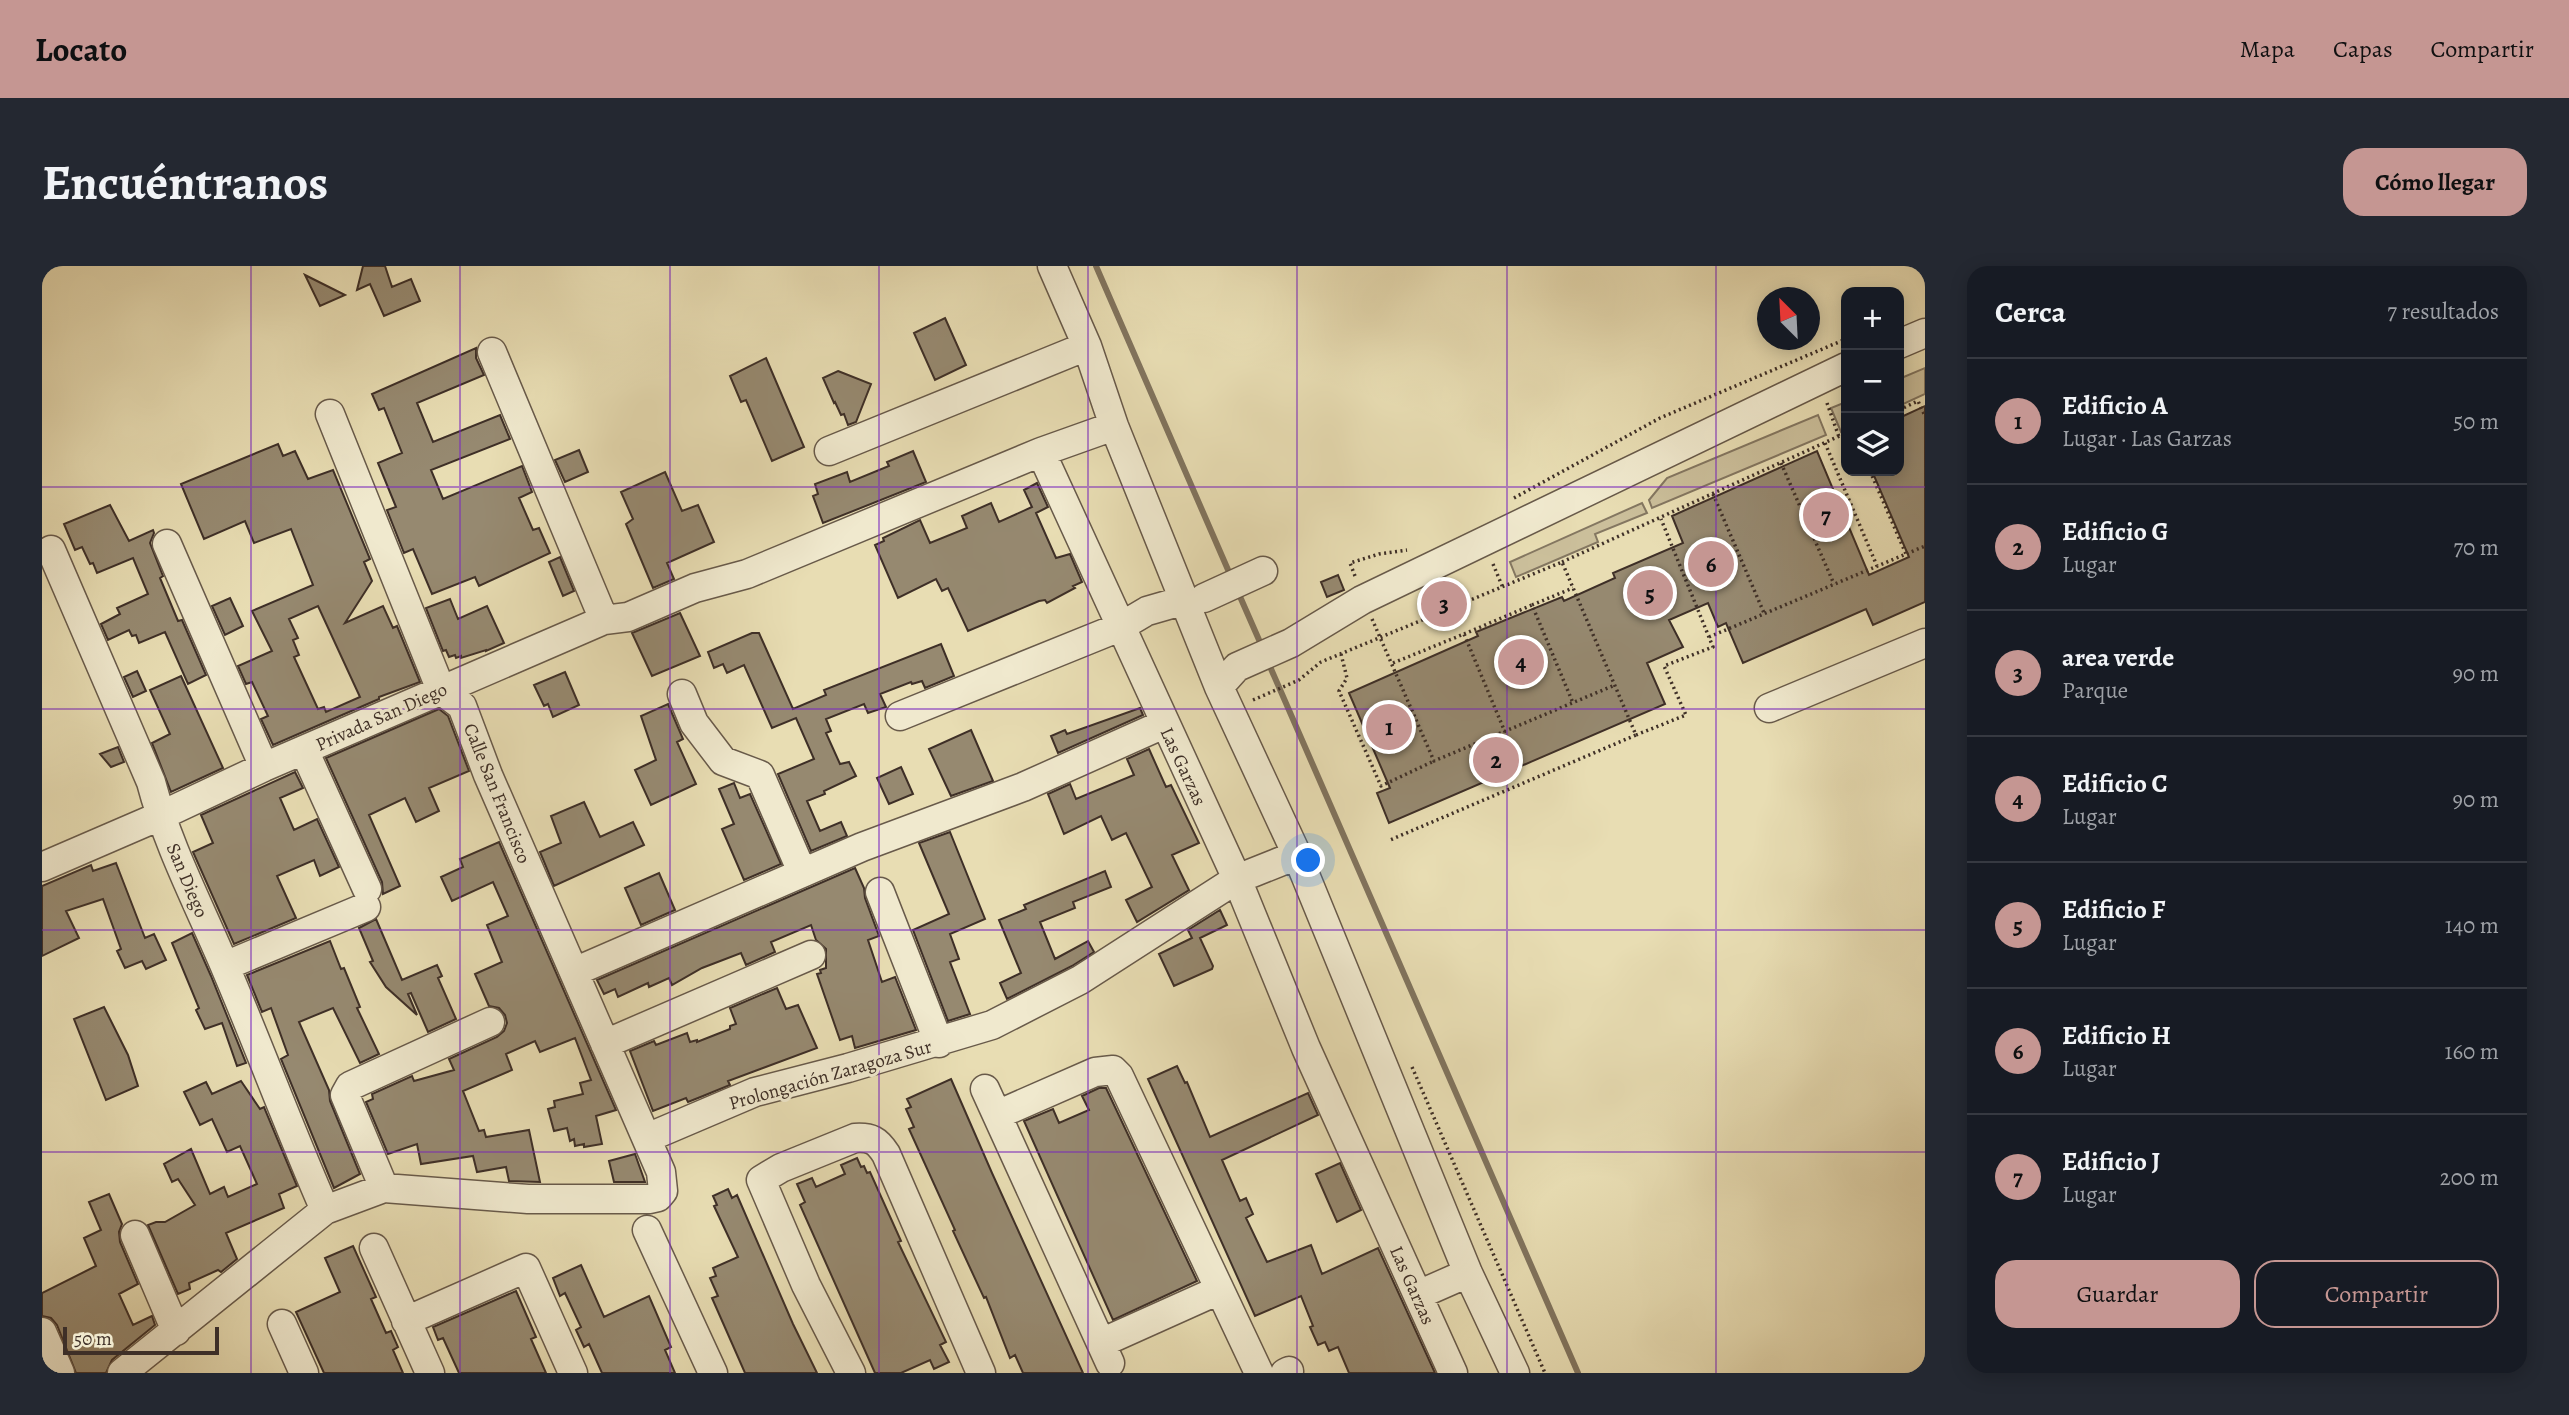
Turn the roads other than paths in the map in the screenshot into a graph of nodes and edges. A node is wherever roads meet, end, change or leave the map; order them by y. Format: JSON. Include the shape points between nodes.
{"nodes":[{"id":1,"x":1052,"y":266,"type":"edge"},
{"id":2,"x":1925,"y":333,"type":"edge"},
{"id":3,"x":1904,"y":342,"type":"edge"},
{"id":4,"x":1087,"y":346,"type":"junction"},
{"id":5,"x":492,"y":352,"type":"dead end"},
{"id":6,"x":1841,"y":369,"type":"edge"},
{"id":7,"x":330,"y":414,"type":"dead end"},
{"id":8,"x":1114,"y":426,"type":"junction"},
{"id":9,"x":828,"y":451,"type":"dead end"},
{"id":10,"x":1041,"y":452,"type":"junction"},
{"id":11,"x":167,"y":544,"type":"dead end"},
{"id":12,"x":51,"y":550,"type":"dead end"},
{"id":13,"x":1263,"y":571,"type":"dead end"},
{"id":14,"x":1195,"y":599,"type":"junction"},
{"id":15,"x":604,"y":620,"type":"junction"},
{"id":16,"x":1120,"y":627,"type":"junction"},
{"id":17,"x":1925,"y":643,"type":"edge"},
{"id":18,"x":1228,"y":677,"type":"junction"},
{"id":19,"x":441,"y":690,"type":"junction"},
{"id":20,"x":682,"y":694,"type":"dead end"},
{"id":21,"x":1769,"y":708,"type":"dead end"},
{"id":22,"x":900,"y":716,"type":"dead end"},
{"id":23,"x":1164,"y":724,"type":"junction"},
{"id":24,"x":304,"y":750,"type":"junction"},
{"id":25,"x":264,"y":767,"type":"junction"},
{"id":26,"x":160,"y":816,"type":"junction"},
{"id":27,"x":1297,"y":855,"type":"junction"},
{"id":28,"x":42,"y":867,"type":"edge"},
{"id":29,"x":803,"y":872,"type":"junction"},
{"id":30,"x":1237,"y":879,"type":"junction"},
{"id":31,"x":880,"y":892,"type":"dead end"},
{"id":32,"x":811,"y":955,"type":"dead end"},
{"id":33,"x":225,"y":966,"type":"junction"},
{"id":34,"x":574,"y":972,"type":"junction"},
{"id":35,"x":490,"y":1022,"type":"dead end"},
{"id":36,"x":939,"y":1043,"type":"junction"},
{"id":37,"x":605,"y":1044,"type":"junction"},
{"id":38,"x":985,"y":1089,"type":"dead end"},
{"id":39,"x":997,"y":1115,"type":"junction"},
{"id":40,"x":685,"y":1120,"type":"junction"},
{"id":41,"x":647,"y":1138,"type":"junction"},
{"id":42,"x":661,"y":1171,"type":"junction"},
{"id":43,"x":384,"y":1188,"type":"junction"},
{"id":44,"x":325,"y":1210,"type":"junction"},
{"id":45,"x":647,"y":1230,"type":"dead end"},
{"id":46,"x":135,"y":1235,"type":"dead end"},
{"id":47,"x":374,"y":1248,"type":"dead end"},
{"id":48,"x":1468,"y":1273,"type":"junction"},
{"id":49,"x":1219,"y":1290,"type":"junction"},
{"id":50,"x":1418,"y":1296,"type":"junction"},
{"id":51,"x":406,"y":1321,"type":"junction"},
{"id":52,"x":282,"y":1324,"type":"dead end"},
{"id":53,"x":176,"y":1331,"type":"junction"},
{"id":54,"x":42,"y":1332,"type":"edge"},
{"id":55,"x":297,"y":1371,"type":"edge"},
{"id":56,"x":60,"y":1373,"type":"edge"},
{"id":57,"x":122,"y":1373,"type":"edge"},
{"id":58,"x":430,"y":1373,"type":"edge"},
{"id":59,"x":573,"y":1373,"type":"edge"},
{"id":60,"x":713,"y":1373,"type":"edge"},
{"id":61,"x":850,"y":1373,"type":"edge"},
{"id":62,"x":981,"y":1373,"type":"edge"},
{"id":63,"x":1259,"y":1373,"type":"edge"},
{"id":64,"x":1453,"y":1373,"type":"edge"},
{"id":65,"x":1515,"y":1373,"type":"edge"}],
"edges":[{"from":1,"to":4,"type":"street"},
{"from":2,"to":3,"type":"street"},
{"from":4,"to":8,"type":"street"},
{"from":4,"to":9,"type":"street"},
{"from":5,"to":15,"type":"street"},
{"from":6,"to":18,"type":"street","via":[[1362,600]]},
{"from":7,"to":19,"type":"street","name":"Calle San Francisco"},
{"from":8,"to":10,"type":"street"},
{"from":8,"to":14,"type":"street"},
{"from":10,"to":15,"type":"street","name":"Privada San Diego","via":[[747,575],[695,588],[628,617]]},
{"from":10,"to":16,"type":"street","name":"Las Garzas"},
{"from":11,"to":25,"type":"street"},
{"from":12,"to":26,"type":"street","name":"San Diego","via":[[151,782]]},
{"from":13,"to":14,"type":"street"},
{"from":14,"to":16,"type":"street","via":[[1147,611]]},
{"from":14,"to":18,"type":"street"},
{"from":15,"to":19,"type":"street","name":"Privada San Diego"},
{"from":16,"to":22,"type":"street"},
{"from":16,"to":23,"type":"street","name":"Las Garzas"},
{"from":17,"to":21,"type":"street"},
{"from":18,"to":27,"type":"street"},
{"from":19,"to":24,"type":"street","name":"Privada San Diego"},
{"from":19,"to":34,"type":"street","name":"Calle San Francisco","via":[[462,706]]},
{"from":20,"to":29,"type":"street","via":[[694,723],[723,761],[760,775]]},
{"from":23,"to":29,"type":"street","via":[[1023,786]]},
{"from":23,"to":30,"type":"street","name":"Las Garzas"},
{"from":24,"to":25,"type":"street","name":"Privada San Diego"},
{"from":24,"to":33,"type":"street","via":[[367,898]]},
{"from":25,"to":26,"type":"street","name":"Privada San Diego"},
{"from":26,"to":28,"type":"street","name":"Privada San Diego"},
{"from":26,"to":33,"type":"street","name":"San Diego"},
{"from":27,"to":30,"type":"street","name":"Prolongación Zaragoza Sur"},
{"from":27,"to":48,"type":"street"},
{"from":29,"to":34,"type":"street"},
{"from":30,"to":36,"type":"street","name":"Prolongación Zaragoza Sur","via":[[1080,980],[992,1025]]},
{"from":30,"to":50,"type":"street","name":"Las Garzas","via":[[1306,1048]]},
{"from":31,"to":36,"type":"street"},
{"from":32,"to":37,"type":"street"},
{"from":33,"to":44,"type":"street","name":"San Diego"},
{"from":34,"to":37,"type":"street","name":"Calle San Francisco"},
{"from":35,"to":43,"type":"street","via":[[350,1086],[345,1095]]},
{"from":36,"to":40,"type":"street","name":"Prolongación Zaragoza Sur","via":[[755,1092]]},
{"from":37,"to":41,"type":"street","name":"Calle San Francisco"},
{"from":38,"to":39,"type":"street"},
{"from":39,"to":49,"type":"street","via":[[1095,1072],[1113,1070],[1126,1086]]},
{"from":39,"to":49,"type":"street","via":[[1106,1353]]},
{"from":40,"to":41,"type":"street","name":"Prolongación Zaragoza Sur"},
{"from":40,"to":42,"type":"street","via":[[666,1147]]},
{"from":41,"to":42,"type":"street"},
{"from":42,"to":43,"type":"street","via":[[663,1191],[649,1199],[528,1199]]},
{"from":43,"to":44,"type":"street"},
{"from":44,"to":53,"type":"street"},
{"from":45,"to":60,"type":"street"},
{"from":46,"to":53,"type":"street"},
{"from":47,"to":51,"type":"street"},
{"from":48,"to":50,"type":"street"},
{"from":48,"to":65,"type":"street"},
{"from":49,"to":63,"type":"street"},
{"from":50,"to":64,"type":"street","name":"Las Garzas"},
{"from":51,"to":58,"type":"street"},
{"from":51,"to":59,"type":"street","via":[[526,1268]]},
{"from":52,"to":55,"type":"street"},
{"from":53,"to":57,"type":"street"},
{"from":54,"to":56,"type":"street"},
{"from":61,"to":62,"type":"street","via":[[761,1180],[781,1168],[867,1137],[878,1142],[886,1154]]}]}
